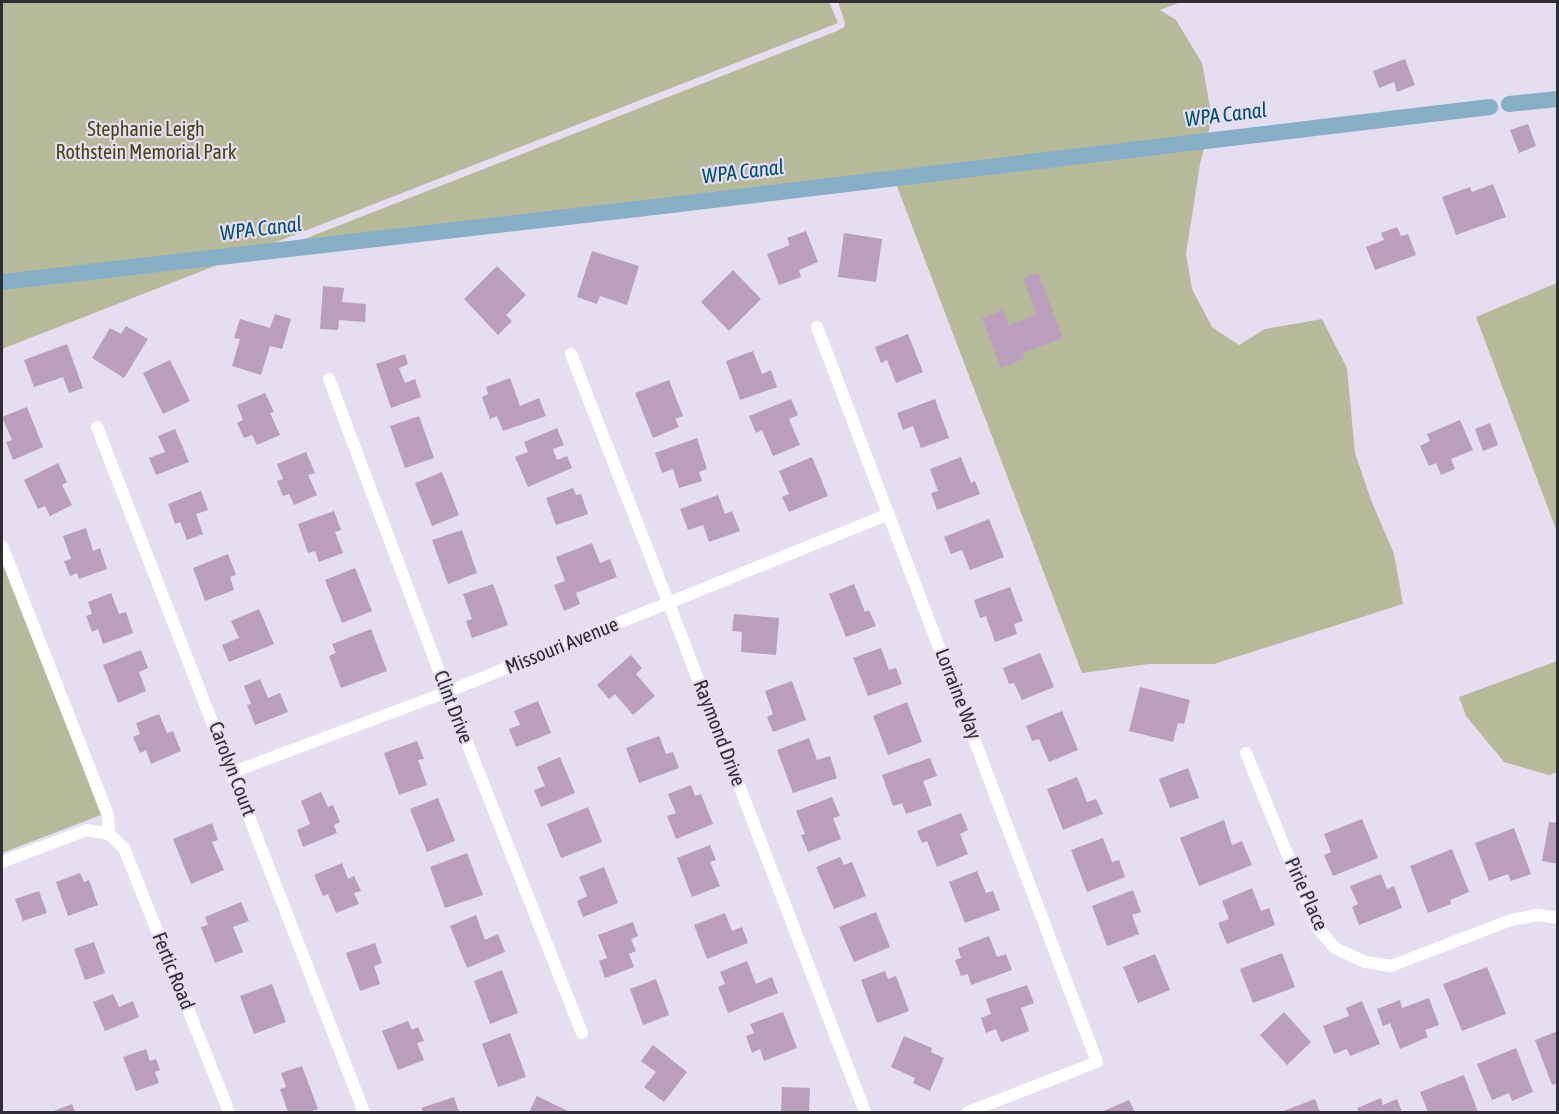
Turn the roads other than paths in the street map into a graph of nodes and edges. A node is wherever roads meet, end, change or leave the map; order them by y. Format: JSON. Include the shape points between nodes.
{"nodes":[{"id":1,"x":817,"y":327,"type":"dead end"},
{"id":2,"x":571,"y":354,"type":"dead end"},
{"id":3,"x":329,"y":379,"type":"dead end"},
{"id":4,"x":97,"y":427,"type":"dead end"},
{"id":5,"x":889,"y":514,"type":"junction"},
{"id":6,"x":2,"y":546,"type":"edge"},
{"id":7,"x":669,"y":604,"type":"junction"},
{"id":8,"x":447,"y":692,"type":"junction"},
{"id":9,"x":1246,"y":753,"type":"dead end"},
{"id":10,"x":233,"y":772,"type":"junction"},
{"id":11,"x":109,"y":834,"type":"junction"},
{"id":12,"x":2,"y":862,"type":"edge"},
{"id":13,"x":1557,"y":918,"type":"edge"},
{"id":14,"x":582,"y":1033,"type":"dead end"},
{"id":15,"x":229,"y":1113,"type":"edge"},
{"id":16,"x":364,"y":1113,"type":"edge"},
{"id":17,"x":865,"y":1113,"type":"edge"},
{"id":18,"x":968,"y":1113,"type":"edge"}],
"edges":[{"from":1,"to":5,"type":"street","name":"Lorraine Way"},
{"from":2,"to":7,"type":"street","name":"Raymond Drive"},
{"from":3,"to":8,"type":"street","name":"Clint Drive"},
{"from":4,"to":10,"type":"street","name":"Carolyn Court"},
{"from":5,"to":7,"type":"street","name":"Missouri Avenue"},
{"from":5,"to":18,"type":"street","name":"Lorraine Way","via":[[1097,1062]]},
{"from":6,"to":11,"type":"street","via":[[108,815]]},
{"from":7,"to":8,"type":"street","name":"Missouri Avenue"},
{"from":7,"to":17,"type":"street","name":"Raymond Drive"},
{"from":8,"to":10,"type":"street","name":"Missouri Avenue"},
{"from":8,"to":14,"type":"street","name":"Clint Drive"},
{"from":9,"to":13,"type":"street","name":"Pirie Place","via":[[1317,927],[1335,948],[1365,963],[1391,966],[1511,920],[1538,915]]},
{"from":10,"to":16,"type":"street","name":"Carolyn Court"},
{"from":11,"to":12,"type":"street","via":[[87,830]]},
{"from":11,"to":15,"type":"street","name":"Fertic Road","via":[[124,848]]}]}
